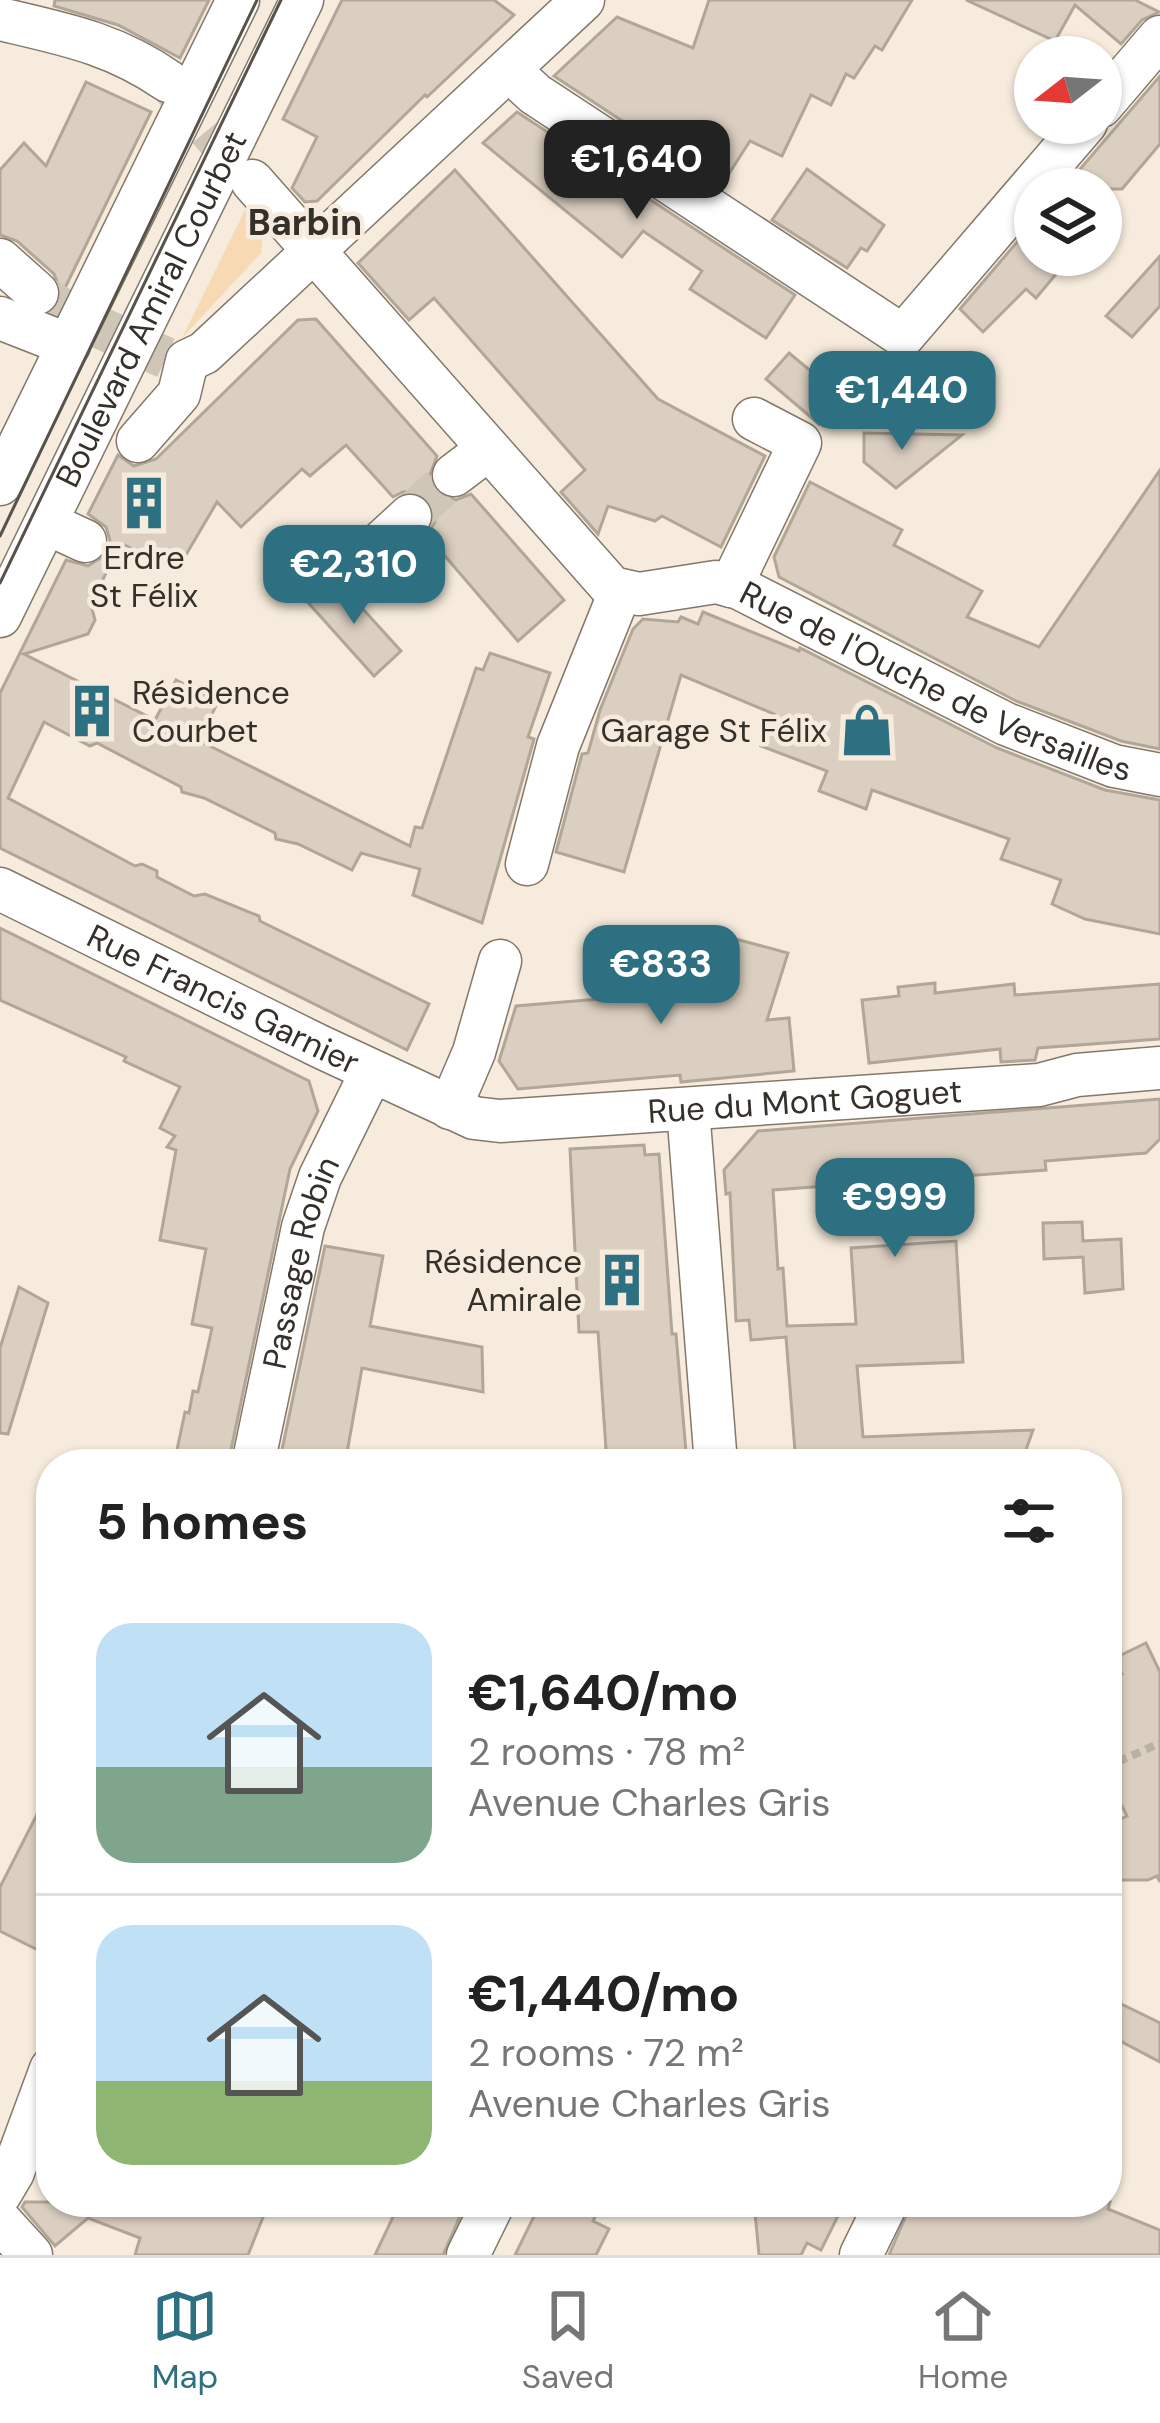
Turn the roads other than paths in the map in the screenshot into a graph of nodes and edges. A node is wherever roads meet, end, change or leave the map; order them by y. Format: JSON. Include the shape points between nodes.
{"nodes":[{"id":1,"x":238,"y":0,"type":"edge"},
{"id":2,"x":302,"y":0,"type":"edge"},
{"id":3,"x":584,"y":0,"type":"edge"},
{"id":4,"x":0,"y":19,"type":"edge"},
{"id":5,"x":1160,"y":37,"type":"edge"},
{"id":6,"x":509,"y":70,"type":"junction"},
{"id":7,"x":168,"y":81,"type":"tunnel mouth"},
{"id":8,"x":1122,"y":81,"type":"edge"},
{"id":9,"x":1068,"y":144,"type":"edge"},
{"id":10,"x":252,"y":181,"type":"tunnel mouth"},
{"id":11,"x":311,"y":252,"type":"junction"},
{"id":12,"x":0,"y":260,"type":"edge"},
{"id":13,"x":38,"y":293,"type":"tunnel mouth"},
{"id":14,"x":0,"y":318,"type":"edge"},
{"id":15,"x":69,"y":345,"type":"junction"},
{"id":16,"x":754,"y":419,"type":"dead end"},
{"id":17,"x":138,"y":441,"type":"dead end"},
{"id":18,"x":0,"y":484,"type":"edge"},
{"id":19,"x":410,"y":515,"type":"tunnel mouth"},
{"id":20,"x":46,"y":524,"type":"junction"},
{"id":21,"x":85,"y":541,"type":"dead end"},
{"id":22,"x":349,"y":572,"type":"dead end"},
{"id":23,"x":731,"y":586,"type":"junction"},
{"id":24,"x":620,"y":592,"type":"junction"},
{"id":25,"x":0,"y":616,"type":"edge"},
{"id":26,"x":1160,"y":776,"type":"edge"},
{"id":27,"x":527,"y":864,"type":"dead end"},
{"id":28,"x":0,"y":889,"type":"edge"},
{"id":29,"x":500,"y":961,"type":"dead end"},
{"id":30,"x":1160,"y":1068,"type":"edge"},
{"id":31,"x":373,"y":1071,"type":"junction"},
{"id":32,"x":450,"y":1108,"type":"junction"},
{"id":33,"x":688,"y":1109,"type":"junction"},
{"id":34,"x":256,"y":1449,"type":"edge"},
{"id":35,"x":715,"y":1449,"type":"edge"},
{"id":36,"x":36,"y":2109,"type":"edge"},
{"id":37,"x":0,"y":2194,"type":"edge"},
{"id":38,"x":487,"y":2217,"type":"edge"},
{"id":39,"x":880,"y":2217,"type":"edge"},
{"id":40,"x":0,"y":2221,"type":"edge"},
{"id":41,"x":31,"y":2255,"type":"edge"},
{"id":42,"x":468,"y":2255,"type":"edge"},
{"id":43,"x":861,"y":2255,"type":"edge"}],
"edges":[{"from":1,"to":15,"type":"street","name":"Boulevard Amiral Courbet"},
{"from":2,"to":20,"type":"street","name":"Boulevard Amiral Courbet"},
{"from":3,"to":6,"type":"street"},
{"from":4,"to":7,"type":"street","via":[[98,42]]},
{"from":5,"to":8,"type":"street"},
{"from":6,"to":9,"type":"street","via":[[903,337]]},
{"from":6,"to":11,"type":"street"},
{"from":10,"to":11,"type":"street"},
{"from":11,"to":17,"type":"street","via":[[204,352],[177,360],[179,394]]},
{"from":11,"to":24,"type":"street","via":[[470,462]]},
{"from":12,"to":13,"type":"street"},
{"from":14,"to":15,"type":"street"},
{"from":15,"to":18,"type":"street","name":"Boulevard Amiral Courbet"},
{"from":16,"to":23,"type":"street","via":[[800,443]]},
{"from":19,"to":22,"type":"street"},
{"from":20,"to":21,"type":"street"},
{"from":20,"to":25,"type":"street","name":"Boulevard Amiral Courbet"},
{"from":23,"to":24,"type":"street","name":"Rue de l'Ouche de Versailles"},
{"from":23,"to":26,"type":"street","name":"Rue de l'Ouche de Versailles","via":[[1006,724]]},
{"from":24,"to":27,"type":"street","via":[[558,746]]},
{"from":28,"to":31,"type":"street","name":"Rue Francis Garnier"},
{"from":29,"to":32,"type":"street"},
{"from":30,"to":33,"type":"street","name":"Rue du Mont Goguet"},
{"from":31,"to":32,"type":"street","name":"Rue Francis Garnier"},
{"from":31,"to":34,"type":"street","name":"Passage Robin","via":[[303,1227]]},
{"from":32,"to":33,"type":"street","name":"Rue du Mont Goguet","via":[[500,1121]]},
{"from":33,"to":35,"type":"street"},
{"from":36,"to":37,"type":"street"},
{"from":38,"to":42,"type":"street"},
{"from":39,"to":43,"type":"street"},
{"from":40,"to":41,"type":"street"}]}
